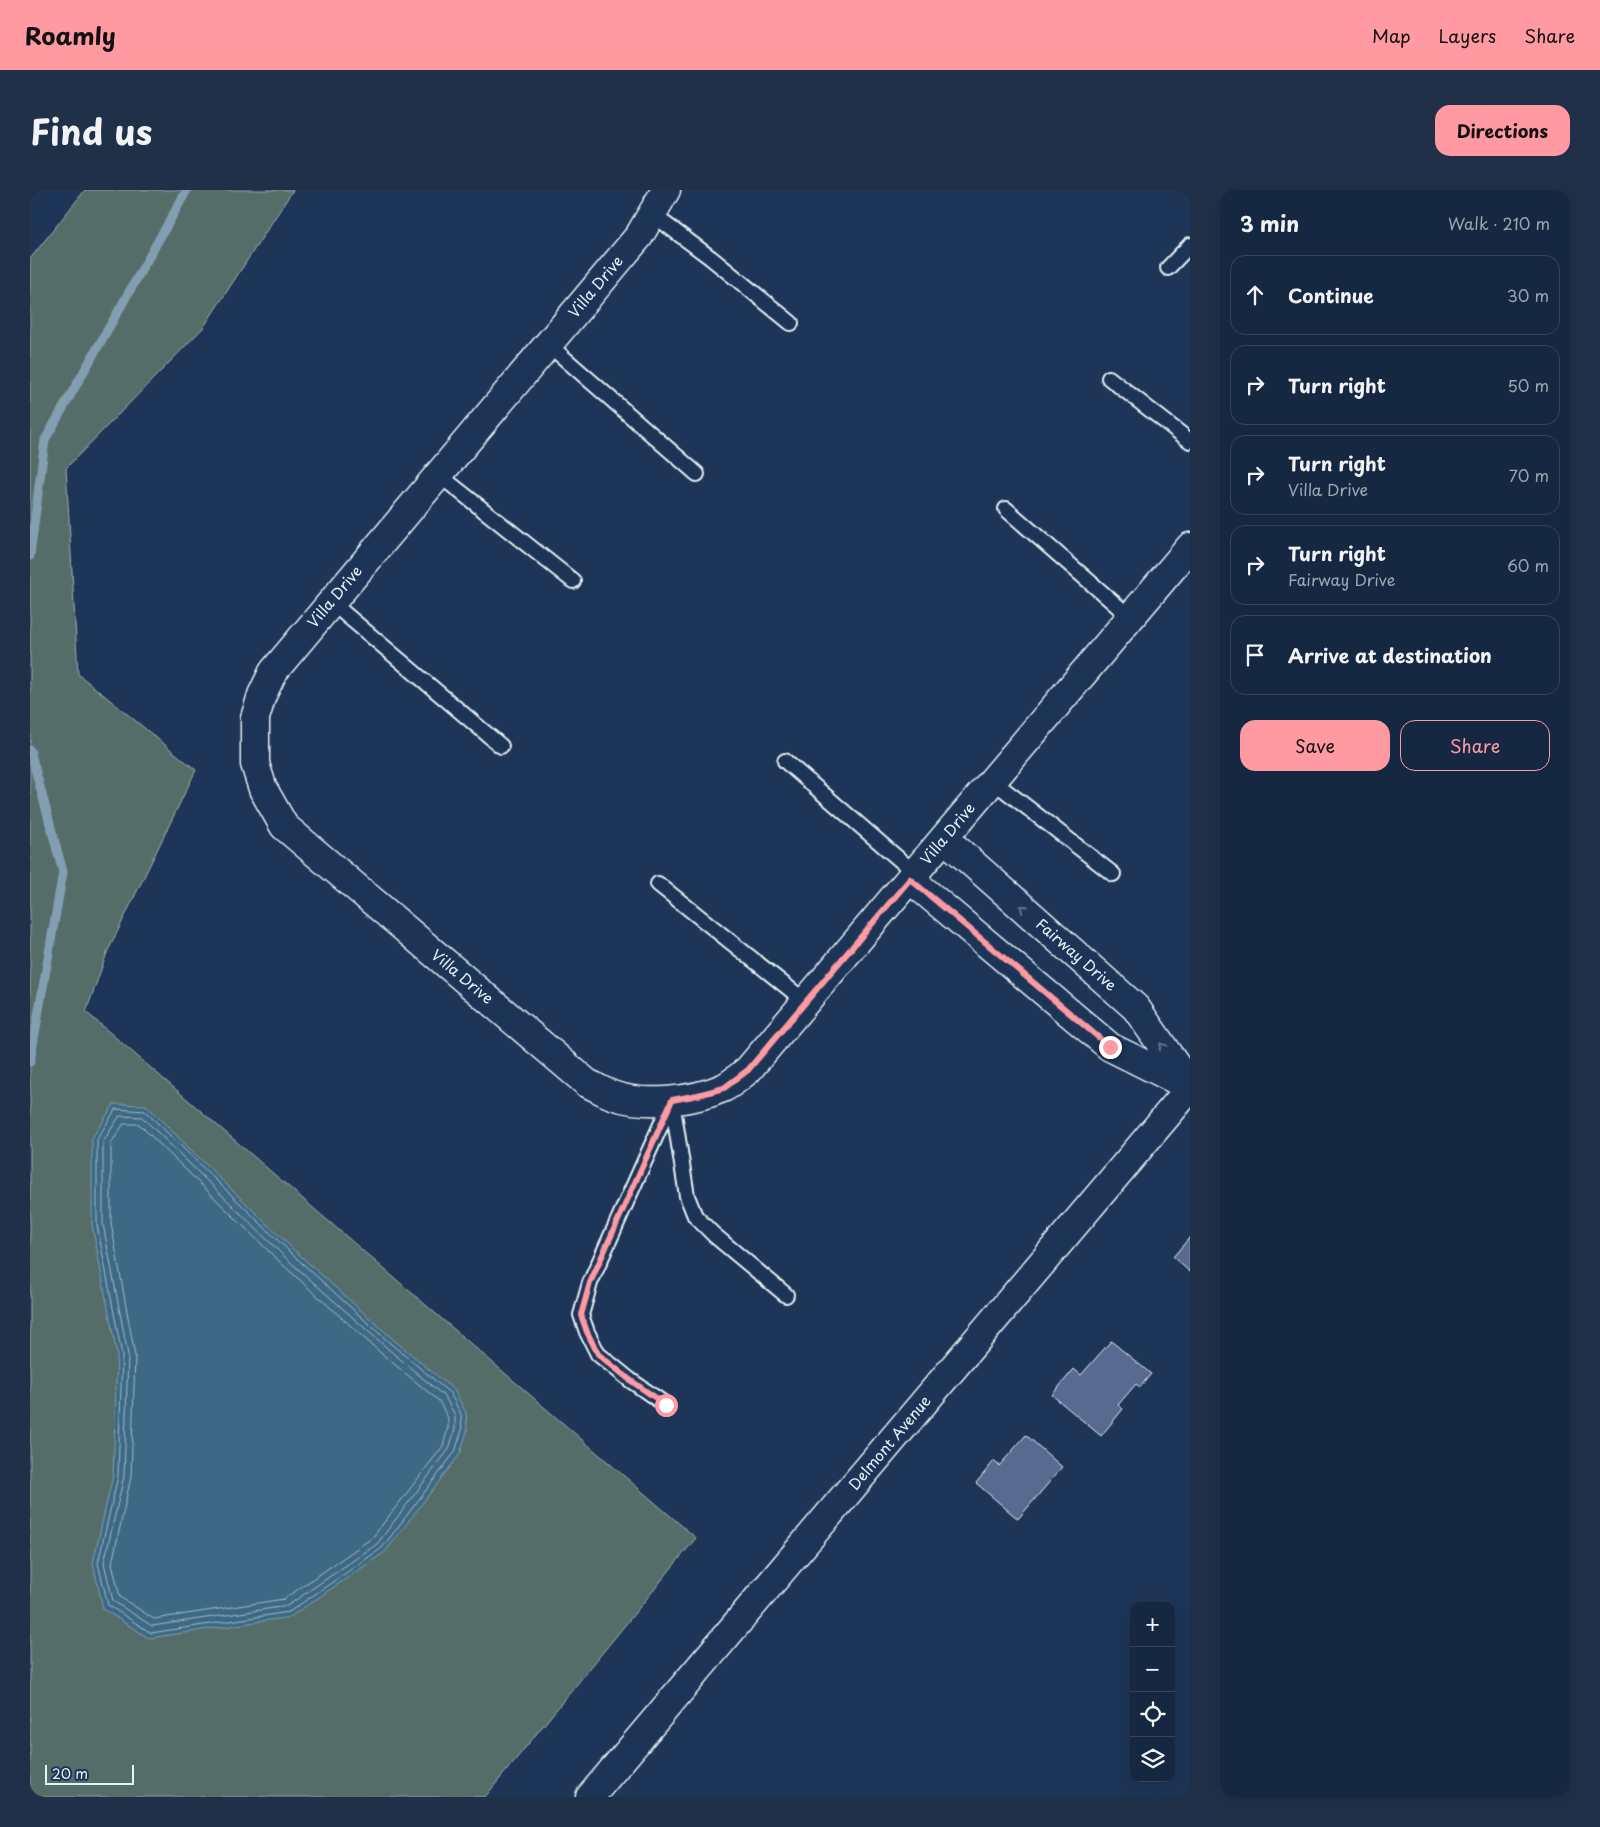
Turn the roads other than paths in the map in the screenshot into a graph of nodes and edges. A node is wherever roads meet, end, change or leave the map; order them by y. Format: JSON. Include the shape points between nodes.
{"nodes":[{"id":1,"x":666,"y":190,"type":"edge"},
{"id":2,"x":652,"y":214,"type":"junction"},
{"id":3,"x":1190,"y":245,"type":"edge"},
{"id":4,"x":1168,"y":268,"type":"dead end"},
{"id":5,"x":790,"y":323,"type":"dead end"},
{"id":6,"x":548,"y":344,"type":"junction"},
{"id":7,"x":1109,"y":378,"type":"dead end"},
{"id":8,"x":1190,"y":441,"type":"edge"},
{"id":9,"x":438,"y":474,"type":"junction"},
{"id":10,"x":697,"y":474,"type":"dead end"},
{"id":11,"x":1006,"y":509,"type":"dead end"},
{"id":12,"x":1190,"y":547,"type":"edge"},
{"id":13,"x":573,"y":581,"type":"dead end"},
{"id":14,"x":331,"y":602,"type":"junction"},
{"id":15,"x":1130,"y":617,"type":"junction"},
{"id":16,"x":501,"y":746,"type":"dead end"},
{"id":17,"x":785,"y":761,"type":"dead end"},
{"id":18,"x":993,"y":781,"type":"junction"},
{"id":19,"x":944,"y":838,"type":"junction"},
{"id":20,"x":1113,"y":874,"type":"dead end"},
{"id":21,"x":912,"y":876,"type":"junction"},
{"id":22,"x":658,"y":884,"type":"dead end"},
{"id":23,"x":806,"y":1002,"type":"junction"},
{"id":24,"x":1190,"y":1087,"type":"edge"},
{"id":25,"x":672,"y":1100,"type":"junction"},
{"id":26,"x":786,"y":1295,"type":"dead end"},
{"id":27,"x":666,"y":1405,"type":"dead end"},
{"id":28,"x":590,"y":1797,"type":"edge"}],
"edges":[{"from":1,"to":2,"type":"street","name":"Villa Drive"},
{"from":2,"to":5,"type":"lane"},
{"from":2,"to":6,"type":"street","name":"Villa Drive","via":[[639,236]]},
{"from":3,"to":4,"type":"lane"},
{"from":6,"to":9,"type":"street","name":"Villa Drive"},
{"from":6,"to":10,"type":"lane"},
{"from":7,"to":8,"type":"lane"},
{"from":9,"to":13,"type":"lane"},
{"from":9,"to":14,"type":"street","name":"Villa Drive"},
{"from":11,"to":15,"type":"lane"},
{"from":12,"to":15,"type":"street","name":"Villa Drive"},
{"from":14,"to":16,"type":"lane"},
{"from":14,"to":25,"type":"street","name":"Villa Drive","via":[[273,672],[255,718],[255,764],[263,789],[284,826],[587,1083],[615,1096],[644,1101]]},
{"from":15,"to":18,"type":"street","name":"Villa Drive"},
{"from":17,"to":21,"type":"lane"},
{"from":18,"to":19,"type":"street","name":"Villa Drive"},
{"from":18,"to":20,"type":"lane"},
{"from":19,"to":21,"type":"street","name":"Villa Drive"},
{"from":24,"to":19,"type":"street","name":"Fairway Drive","one_way":true,"via":[[1136,1008]]},
{"from":21,"to":23,"type":"street","name":"Villa Drive"},
{"from":21,"to":24,"type":"street","via":[[1110,1047]]},
{"from":22,"to":23,"type":"lane"},
{"from":23,"to":25,"type":"street","name":"Villa Drive","via":[[748,1070],[724,1088]]},
{"from":24,"to":28,"type":"street","name":"Delmont Avenue"},
{"from":25,"to":26,"type":"lane","via":[[687,1196],[696,1216]]},
{"from":25,"to":27,"type":"lane","via":[[590,1283],[581,1315],[598,1354]]}]}
